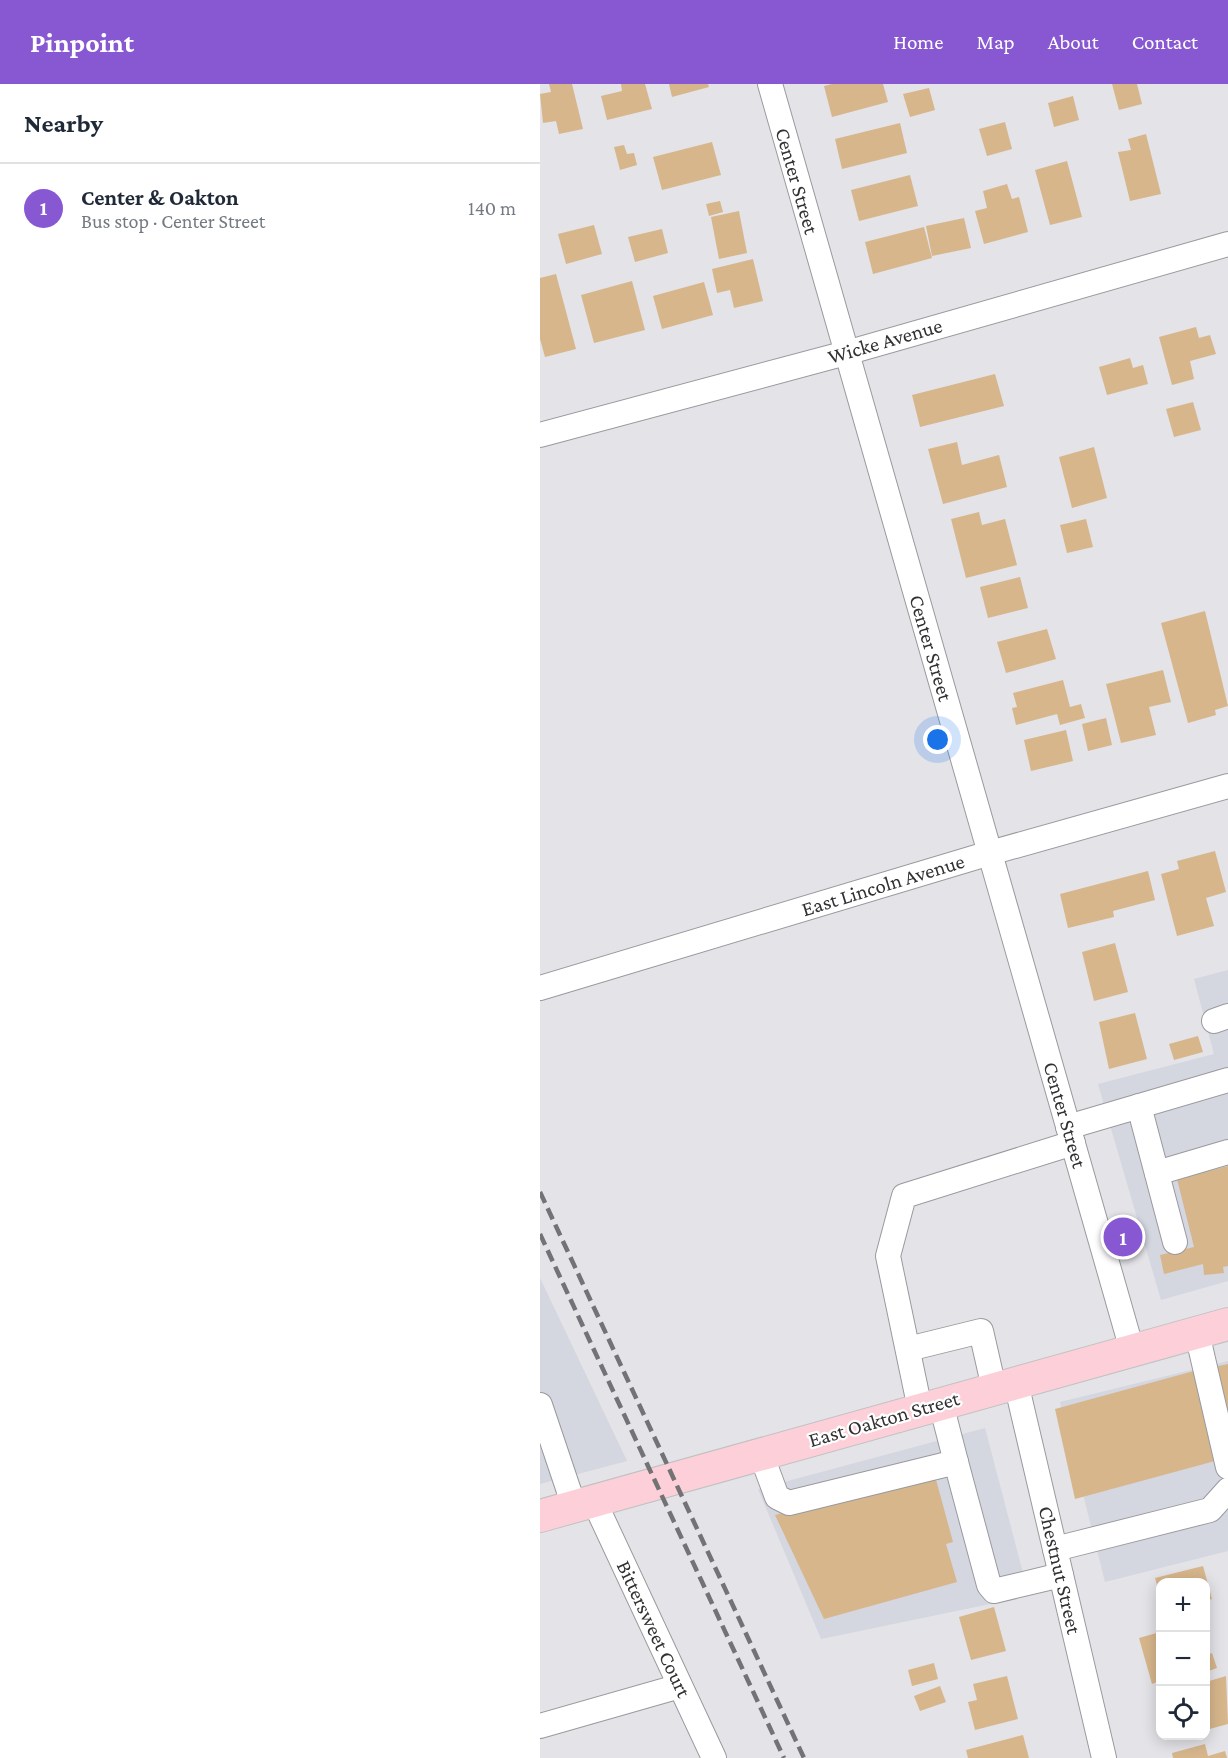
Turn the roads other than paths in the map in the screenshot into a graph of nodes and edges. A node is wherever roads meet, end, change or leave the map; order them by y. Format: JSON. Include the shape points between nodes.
{"nodes":[{"id":1,"x":770,"y":84,"type":"edge"},
{"id":2,"x":1228,"y":244,"type":"edge"},
{"id":3,"x":846,"y":352,"type":"junction"},
{"id":4,"x":540,"y":435,"type":"edge"},
{"id":5,"x":1228,"y":786,"type":"edge"},
{"id":6,"x":990,"y":853,"type":"junction"},
{"id":7,"x":540,"y":988,"type":"edge"},
{"id":8,"x":1228,"y":1080,"type":"edge"},
{"id":9,"x":1139,"y":1106,"type":"junction"},
{"id":10,"x":1070,"y":1135,"type":"junction"},
{"id":11,"x":1228,"y":1152,"type":"edge"},
{"id":12,"x":1157,"y":1173,"type":"junction"},
{"id":13,"x":1175,"y":1242,"type":"dead end"},
{"id":14,"x":1228,"y":1324,"type":"edge"},
{"id":15,"x":1197,"y":1333,"type":"junction"},
{"id":16,"x":908,"y":1349,"type":"junction"},
{"id":17,"x":1132,"y":1350,"type":"junction"},
{"id":18,"x":1005,"y":1385,"type":"junction"},
{"id":19,"x":540,"y":1405,"type":"edge"},
{"id":20,"x":931,"y":1407,"type":"junction"},
{"id":21,"x":761,"y":1454,"type":"junction"},
{"id":22,"x":956,"y":1462,"type":"junction"},
{"id":23,"x":1228,"y":1467,"type":"edge"},
{"id":24,"x":1228,"y":1490,"type":"edge"},
{"id":25,"x":584,"y":1503,"type":"junction"},
{"id":26,"x":540,"y":1515,"type":"edge"},
{"id":27,"x":1055,"y":1549,"type":"junction"},
{"id":28,"x":1061,"y":1575,"type":"junction"},
{"id":29,"x":680,"y":1686,"type":"junction"},
{"id":30,"x":540,"y":1726,"type":"edge"},
{"id":31,"x":714,"y":1758,"type":"edge"},
{"id":32,"x":1104,"y":1758,"type":"edge"}],
"edges":[{"from":1,"to":3,"type":"street","name":"Center Street"},
{"from":2,"to":3,"type":"street","name":"Wicke Avenue"},
{"from":3,"to":4,"type":"street","name":"Wicke Avenue"},
{"from":3,"to":6,"type":"street","name":"Center Street"},
{"from":5,"to":6,"type":"street","name":"East Lincoln Avenue"},
{"from":6,"to":7,"type":"street","name":"East Lincoln Avenue"},
{"from":6,"to":10,"type":"street","name":"Center Street"},
{"from":8,"to":9,"type":"street"},
{"from":9,"to":10,"type":"street"},
{"from":9,"to":12,"type":"street"},
{"from":10,"to":16,"type":"street","via":[[904,1196],[888,1256]]},
{"from":10,"to":17,"type":"street","name":"Center Street"},
{"from":11,"to":12,"type":"street"},
{"from":12,"to":13,"type":"street"},
{"from":14,"to":15,"type":"main road","name":"East Oakton Street"},
{"from":15,"to":17,"type":"main road","name":"East Oakton Street"},
{"from":15,"to":23,"type":"street"},
{"from":16,"to":18,"type":"street","name":"Chestnut Street","via":[[981,1331]]},
{"from":16,"to":20,"type":"street"},
{"from":17,"to":18,"type":"main road","name":"East Oakton Street"},
{"from":18,"to":20,"type":"main road","name":"East Oakton Street"},
{"from":18,"to":27,"type":"street","name":"Chestnut Street"},
{"from":19,"to":25,"type":"street","name":"Bittersweet Court"},
{"from":20,"to":21,"type":"main road","name":"East Oakton Street"},
{"from":20,"to":22,"type":"street"},
{"from":21,"to":22,"type":"street","via":[[777,1497],[789,1503]]},
{"from":21,"to":25,"type":"main road","name":"East Oakton Street"},
{"from":22,"to":28,"type":"street","via":[[989,1585],[994,1591]]},
{"from":24,"to":27,"type":"street","via":[[1210,1510]]},
{"from":25,"to":26,"type":"main road","name":"East Oakton Street"},
{"from":25,"to":29,"type":"street","name":"Bittersweet Court"},
{"from":27,"to":28,"type":"street","name":"Chestnut Street"},
{"from":28,"to":32,"type":"street","name":"Chestnut Street"},
{"from":29,"to":30,"type":"street"},
{"from":29,"to":31,"type":"street","name":"Bittersweet Court"}]}
